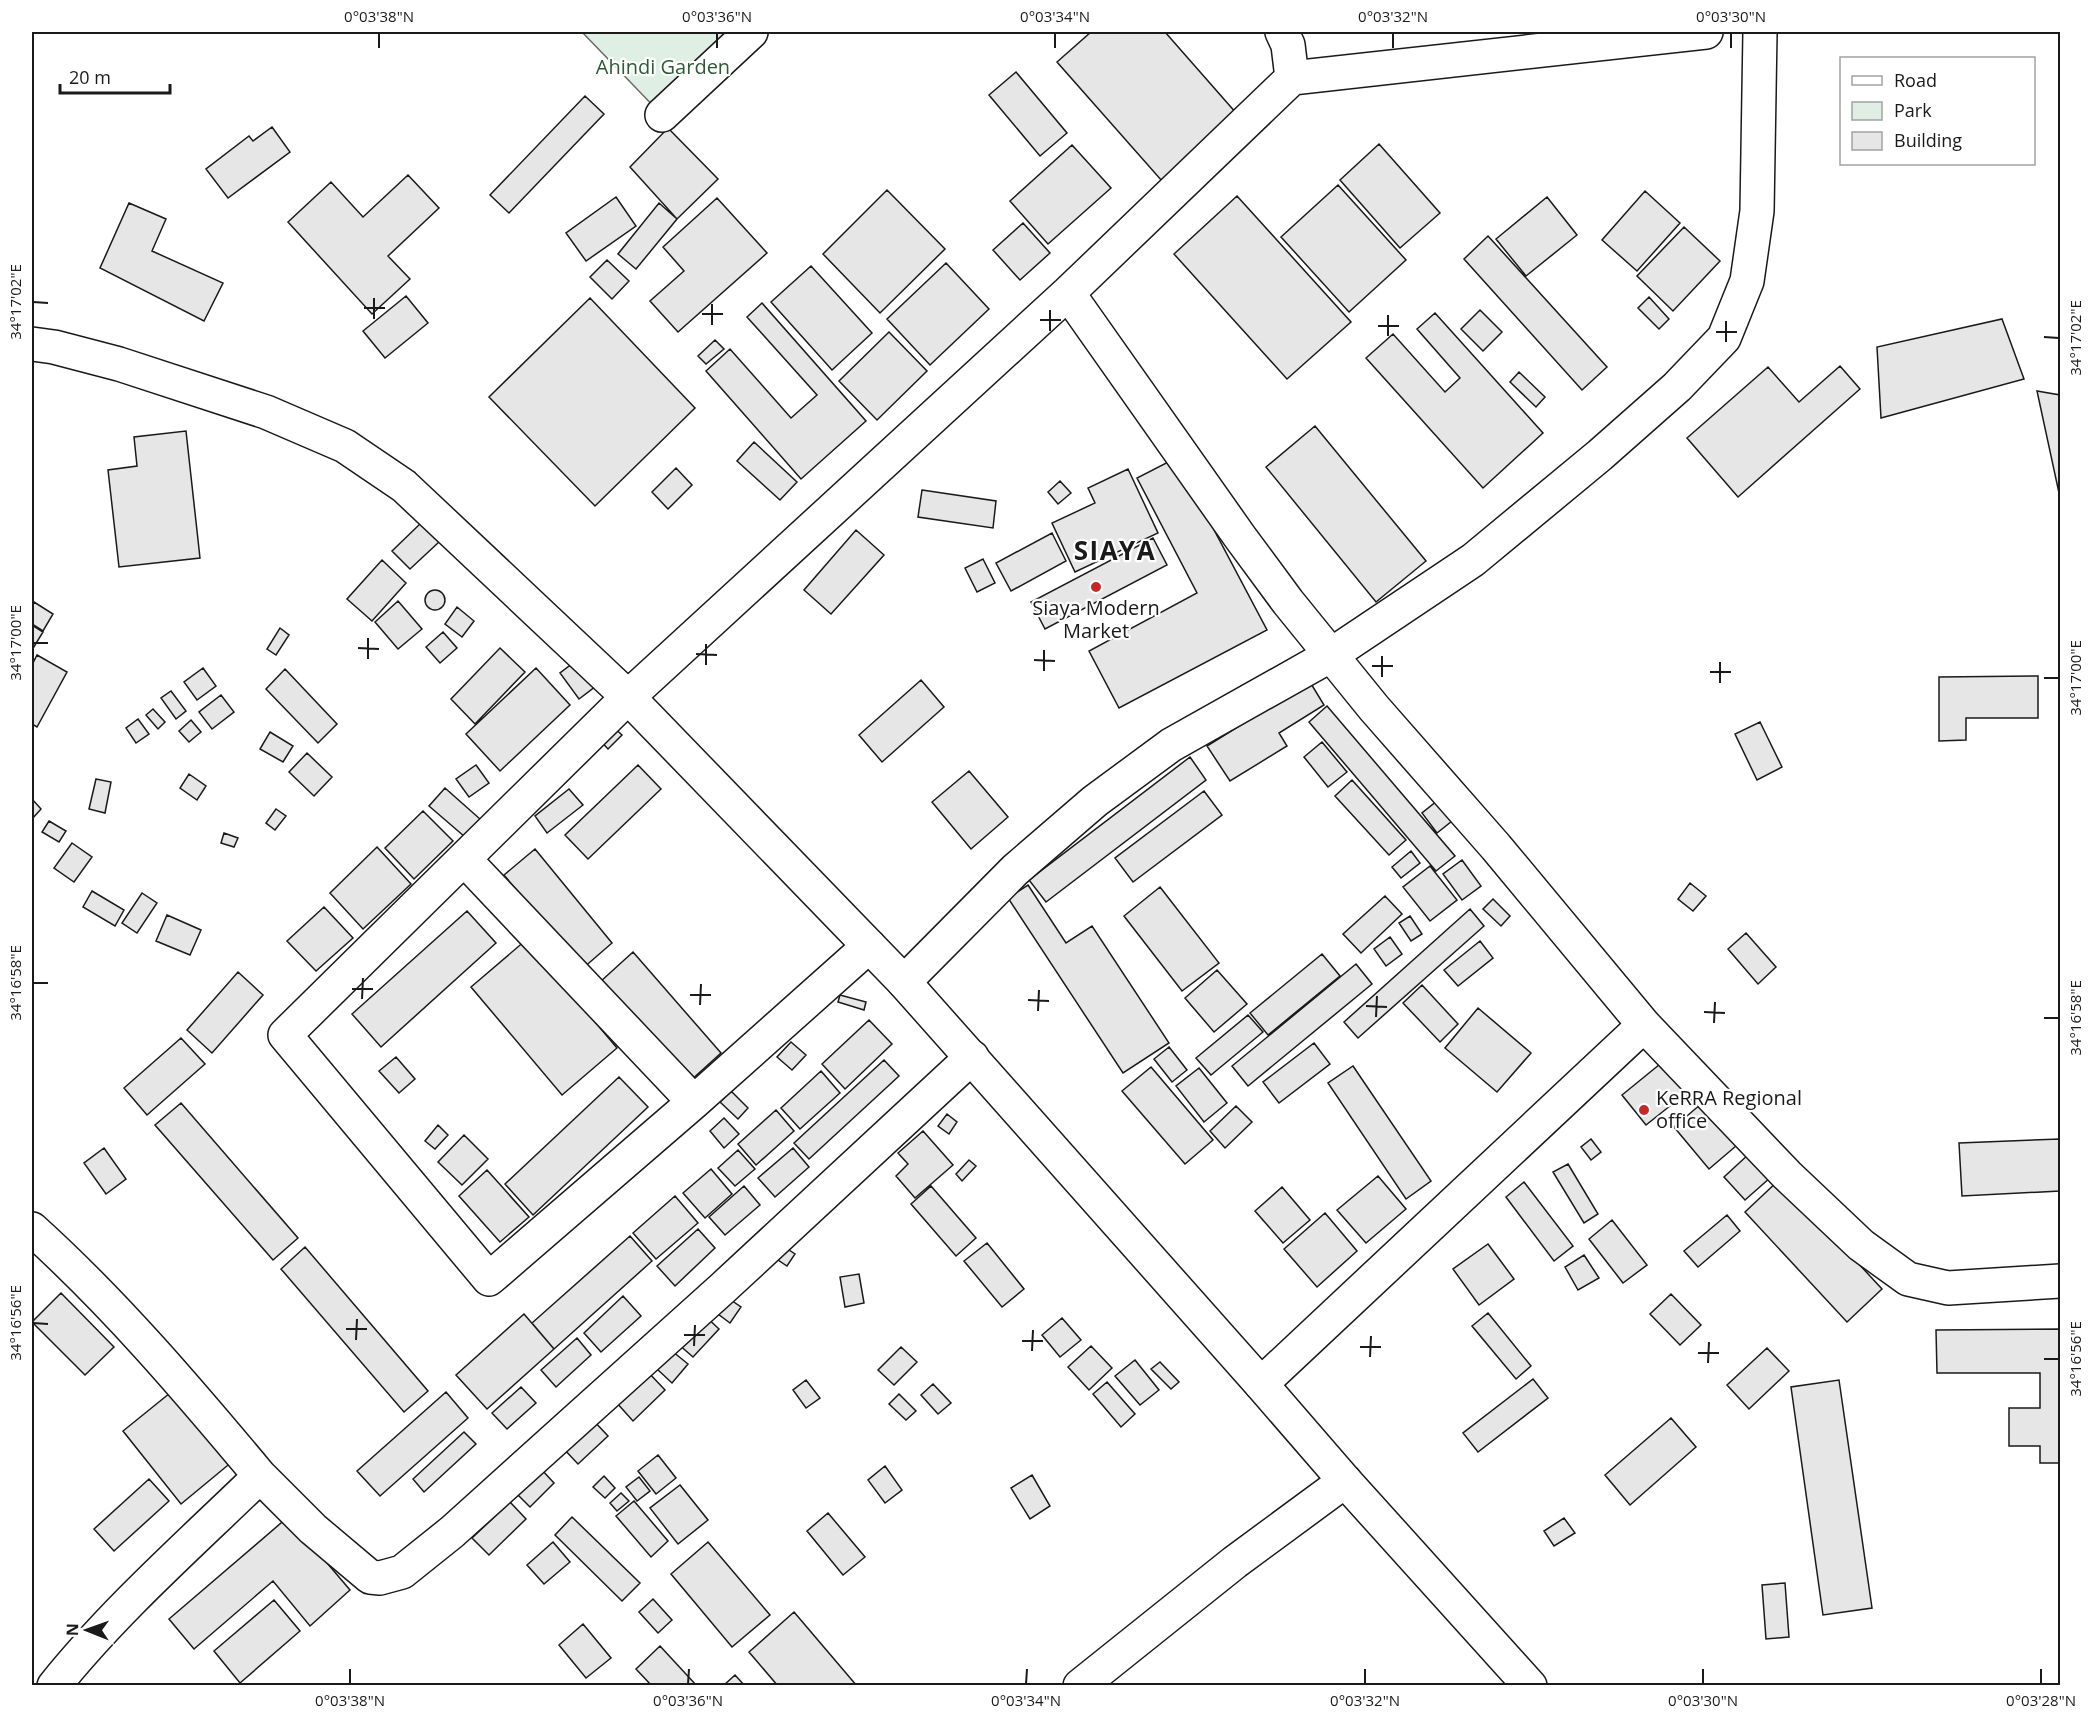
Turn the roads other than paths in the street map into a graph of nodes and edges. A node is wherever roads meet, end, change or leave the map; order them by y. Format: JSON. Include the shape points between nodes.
{"nodes":[{"id":1,"x":751,"y":32,"type":"edge"},
{"id":2,"x":1282,"y":32,"type":"edge"},
{"id":3,"x":1706,"y":32,"type":"edge"},
{"id":4,"x":1760,"y":32,"type":"edge"},
{"id":5,"x":1292,"y":78,"type":"junction"},
{"id":6,"x":662,"y":115,"type":"dead end"},
{"id":7,"x":1068,"y":293,"type":"junction"},
{"id":8,"x":32,"y":344,"type":"edge"},
{"id":9,"x":1331,"y":654,"type":"junction"},
{"id":10,"x":628,"y":697,"type":"junction"},
{"id":11,"x":465,"y":860,"type":"junction"},
{"id":12,"x":868,"y":946,"type":"junction"},
{"id":13,"x":904,"y":982,"type":"junction"},
{"id":14,"x":1644,"y":1024,"type":"junction"},
{"id":15,"x":972,"y":1057,"type":"junction"},
{"id":16,"x":694,"y":1102,"type":"junction"},
{"id":17,"x":32,"y":1229,"type":"edge"},
{"id":18,"x":2061,"y":1281,"type":"edge"},
{"id":19,"x":1261,"y":1384,"type":"junction"},
{"id":20,"x":260,"y":1476,"type":"junction"},
{"id":21,"x":1345,"y":1481,"type":"junction"},
{"id":22,"x":54,"y":1686,"type":"edge"},
{"id":23,"x":1080,"y":1686,"type":"edge"},
{"id":24,"x":1530,"y":1686,"type":"edge"}],
"edges":[{"from":1,"to":6,"type":"street"},
{"from":2,"to":5,"type":"street","via":[[1288,45]]},
{"from":3,"to":5,"type":"street"},
{"from":4,"to":9,"type":"street","via":[[1757,211],[1747,281],[1724,338],[1677,387],[1473,560]]},
{"from":5,"to":7,"type":"street"},
{"from":7,"to":9,"type":"street","via":[[1240,537]]},
{"from":7,"to":10,"type":"street"},
{"from":8,"to":10,"type":"street","via":[[119,364],[195,388],[266,412],[345,446],[404,486]]},
{"from":9,"to":13,"type":"street","via":[[1171,746],[1095,801],[1015,870]]},
{"from":9,"to":14,"type":"street"},
{"from":10,"to":11,"type":"street"},
{"from":10,"to":12,"type":"street"},
{"from":11,"to":16,"type":"street"},
{"from":11,"to":16,"type":"street","via":[[285,1035],[489,1280]]},
{"from":12,"to":13,"type":"street"},
{"from":12,"to":16,"type":"street"},
{"from":13,"to":15,"type":"street"},
{"from":14,"to":18,"type":"street","via":[[1795,1183],[1861,1245],[1908,1279],[1948,1288]]},
{"from":14,"to":19,"type":"street"},
{"from":15,"to":19,"type":"street"},
{"from":15,"to":20,"type":"street","via":[[452,1533],[402,1572],[370,1577],[313,1529]]},
{"from":17,"to":20,"type":"street","via":[[117,1312]]},
{"from":19,"to":21,"type":"street"},
{"from":20,"to":22,"type":"street","via":[[127,1606]]},
{"from":21,"to":23,"type":"street","via":[[1235,1562]]},
{"from":21,"to":24,"type":"street"}]}
